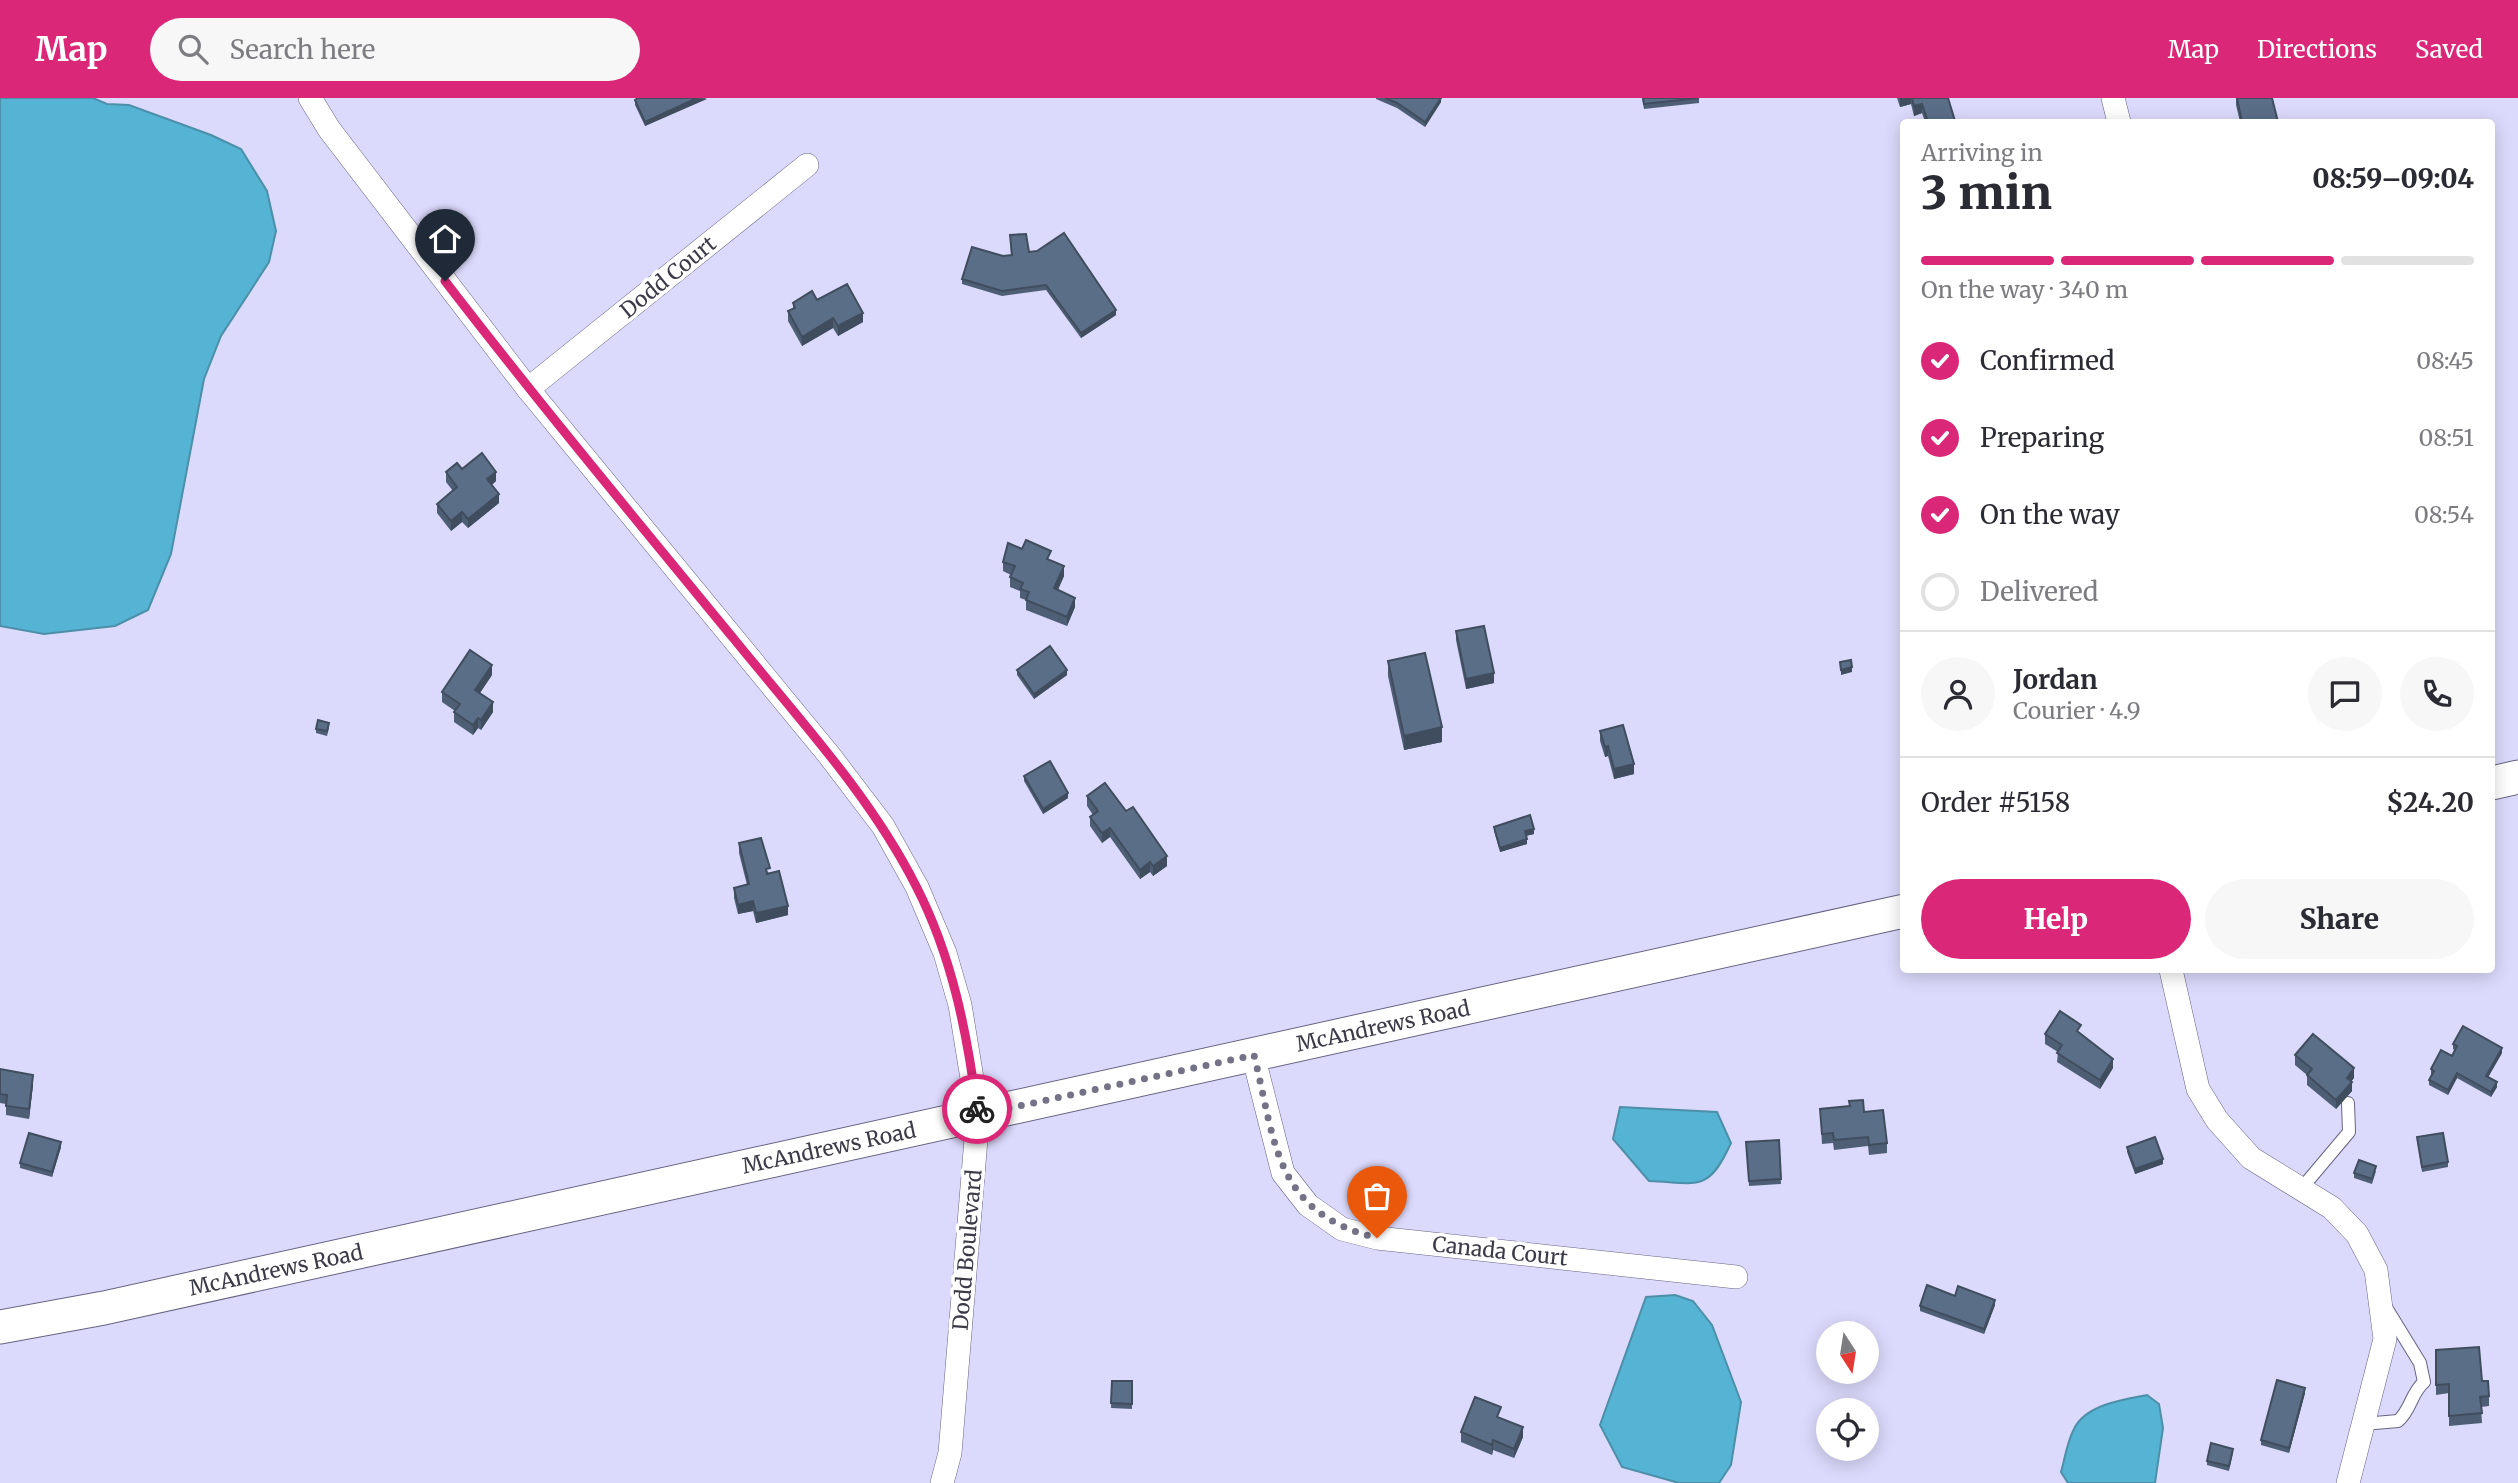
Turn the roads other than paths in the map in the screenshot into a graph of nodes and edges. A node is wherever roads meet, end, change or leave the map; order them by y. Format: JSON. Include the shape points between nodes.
{"nodes":[{"id":1,"x":310,"y":98,"type":"edge"},
{"id":2,"x":2113,"y":98,"type":"edge"},
{"id":3,"x":2118,"y":119,"type":"edge"},
{"id":4,"x":807,"y":165,"type":"dead end"},
{"id":5,"x":528,"y":389,"type":"junction"},
{"id":6,"x":2518,"y":777,"type":"edge"},
{"id":7,"x":2495,"y":782,"type":"edge"},
{"id":8,"x":1900,"y":912,"type":"edge"},
{"id":9,"x":2172,"y":973,"type":"edge"},
{"id":10,"x":1254,"y":1055,"type":"junction"},
{"id":11,"x":2348,"y":1103,"type":"dead end"},
{"id":12,"x":978,"y":1115,"type":"junction"},
{"id":13,"x":2301,"y":1189,"type":"junction"},
{"id":14,"x":1736,"y":1277,"type":"dead end"},
{"id":15,"x":2380,"y":1304,"type":"junction"},
{"id":16,"x":0,"y":1327,"type":"edge"},
{"id":17,"x":2363,"y":1424,"type":"junction"},
{"id":18,"x":942,"y":1483,"type":"edge"},
{"id":19,"x":2348,"y":1483,"type":"edge"}],
"edges":[{"from":1,"to":5,"type":"street","name":"Dodd Boulevard"},
{"from":2,"to":3,"type":"street"},
{"from":4,"to":5,"type":"street","name":"Dodd Court"},
{"from":5,"to":12,"type":"street","name":"Dodd Boulevard","via":[[883,826],[917,887],[945,953],[962,1017]]},
{"from":6,"to":7,"type":"main road"},
{"from":8,"to":10,"type":"main road","name":"McAndrews Road"},
{"from":9,"to":13,"type":"street","via":[[2198,1089],[2217,1120],[2251,1158]]},
{"from":10,"to":12,"type":"main road","name":"McAndrews Road"},
{"from":10,"to":14,"type":"street","name":"Canada Court","via":[[1283,1173],[1308,1205],[1342,1229],[1377,1238]]},
{"from":11,"to":13,"type":"lane","via":[[2349,1132]]},
{"from":12,"to":16,"type":"main road","name":"McAndrews Road"},
{"from":12,"to":18,"type":"street","name":"Dodd Boulevard","via":[[950,1453]]},
{"from":13,"to":15,"type":"street","via":[[2332,1208],[2357,1234],[2376,1270]]},
{"from":15,"to":17,"type":"street","via":[[2385,1339]]},
{"from":15,"to":17,"type":"lane","via":[[2388,1308],[2411,1346],[2425,1374],[2424,1382],[2414,1390],[2398,1421]]},
{"from":17,"to":19,"type":"street"}]}
